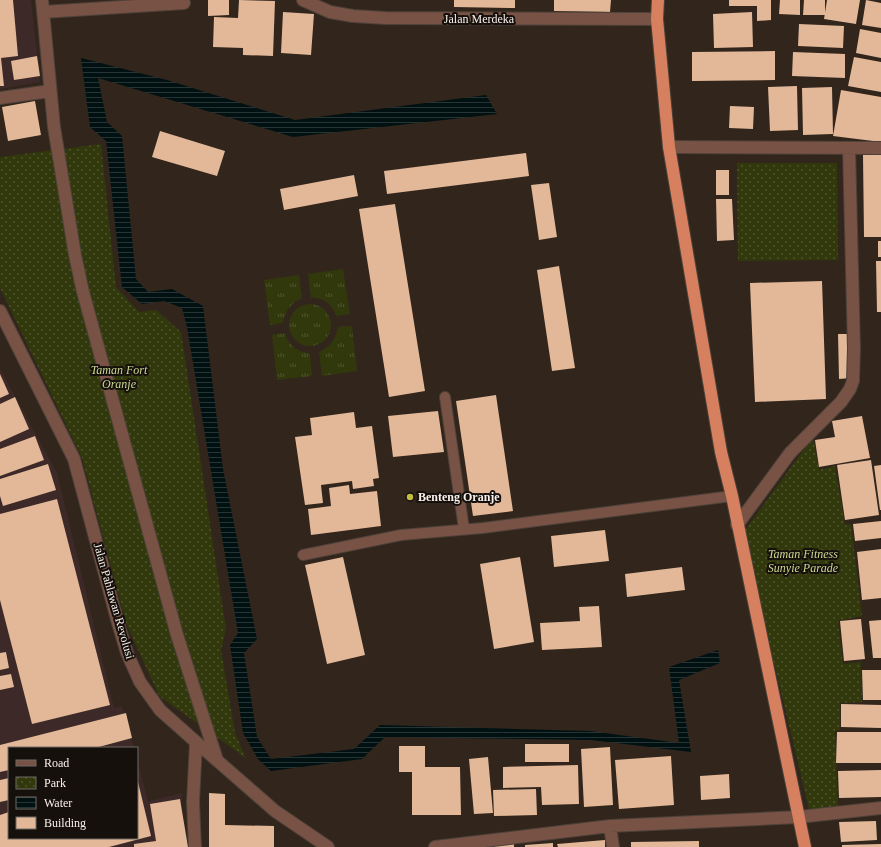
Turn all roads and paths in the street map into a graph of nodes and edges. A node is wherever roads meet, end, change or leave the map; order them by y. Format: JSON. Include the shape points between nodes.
{"nodes":[{"id":1,"x":303,"y":0,"type":"edge"},
{"id":2,"x":658,"y":0,"type":"edge"},
{"id":3,"x":184,"y":3,"type":"dead end"},
{"id":4,"x":42,"y":6,"type":"edge"},
{"id":5,"x":657,"y":19,"type":"junction"},
{"id":6,"x":50,"y":91,"type":"junction"},
{"id":7,"x":0,"y":98,"type":"edge"},
{"id":8,"x":669,"y":147,"type":"junction"},
{"id":9,"x":849,"y":148,"type":"junction"},
{"id":10,"x":881,"y":148,"type":"edge"},
{"id":11,"x":0,"y":311,"type":"edge"},
{"id":12,"x":445,"y":397,"type":"dead end"},
{"id":13,"x":732,"y":496,"type":"junction"},
{"id":14,"x":737,"y":524,"type":"junction"},
{"id":15,"x":464,"y":529,"type":"junction"},
{"id":16,"x":303,"y":555,"type":"dead end"},
{"id":17,"x":196,"y":742,"type":"junction"},
{"id":18,"x":217,"y":760,"type":"junction"},
{"id":19,"x":881,"y":808,"type":"edge"},
{"id":20,"x":799,"y":817,"type":"junction"},
{"id":21,"x":610,"y":826,"type":"junction"},
{"id":22,"x":195,"y":847,"type":"edge"},
{"id":23,"x":328,"y":847,"type":"edge"},
{"id":24,"x":435,"y":847,"type":"edge"},
{"id":25,"x":613,"y":847,"type":"edge"},
{"id":26,"x":806,"y":847,"type":"edge"}],
"edges":[{"from":1,"to":5,"type":"street","name":"Jalan Merdeka","via":[[330,12],[377,18]]},
{"from":2,"to":5,"type":"highway"},
{"from":3,"to":4,"type":"street"},
{"from":4,"to":6,"type":"street"},
{"from":5,"to":8,"type":"highway"},
{"from":6,"to":7,"type":"street"},
{"from":6,"to":18,"type":"street","via":[[55,134],[83,292],[177,635]]},
{"from":8,"to":9,"type":"street"},
{"from":8,"to":13,"type":"highway","via":[[721,452]]},
{"from":9,"to":10,"type":"street"},
{"from":9,"to":14,"type":"street","via":[[853,381],[841,402],[790,453]]},
{"from":11,"to":17,"type":"street","name":"Jalan Pahlawan Revolusi","via":[[74,459],[118,622],[140,682],[160,710]]},
{"from":12,"to":15,"type":"lane"},
{"from":13,"to":14,"type":"highway"},
{"from":13,"to":15,"type":"lane"},
{"from":14,"to":20,"type":"highway"},
{"from":15,"to":16,"type":"lane","via":[[401,535]]},
{"from":17,"to":18,"type":"street","name":"Jalan Pahlawan Revolusi"},
{"from":17,"to":22,"type":"street","via":[[193,802]]},
{"from":18,"to":23,"type":"street","name":"Jalan Pahlawan Revolusi","via":[[275,811]]},
{"from":19,"to":20,"type":"street"},
{"from":20,"to":21,"type":"street"},
{"from":20,"to":26,"type":"highway"},
{"from":21,"to":24,"type":"street"},
{"from":21,"to":25,"type":"street"}]}
